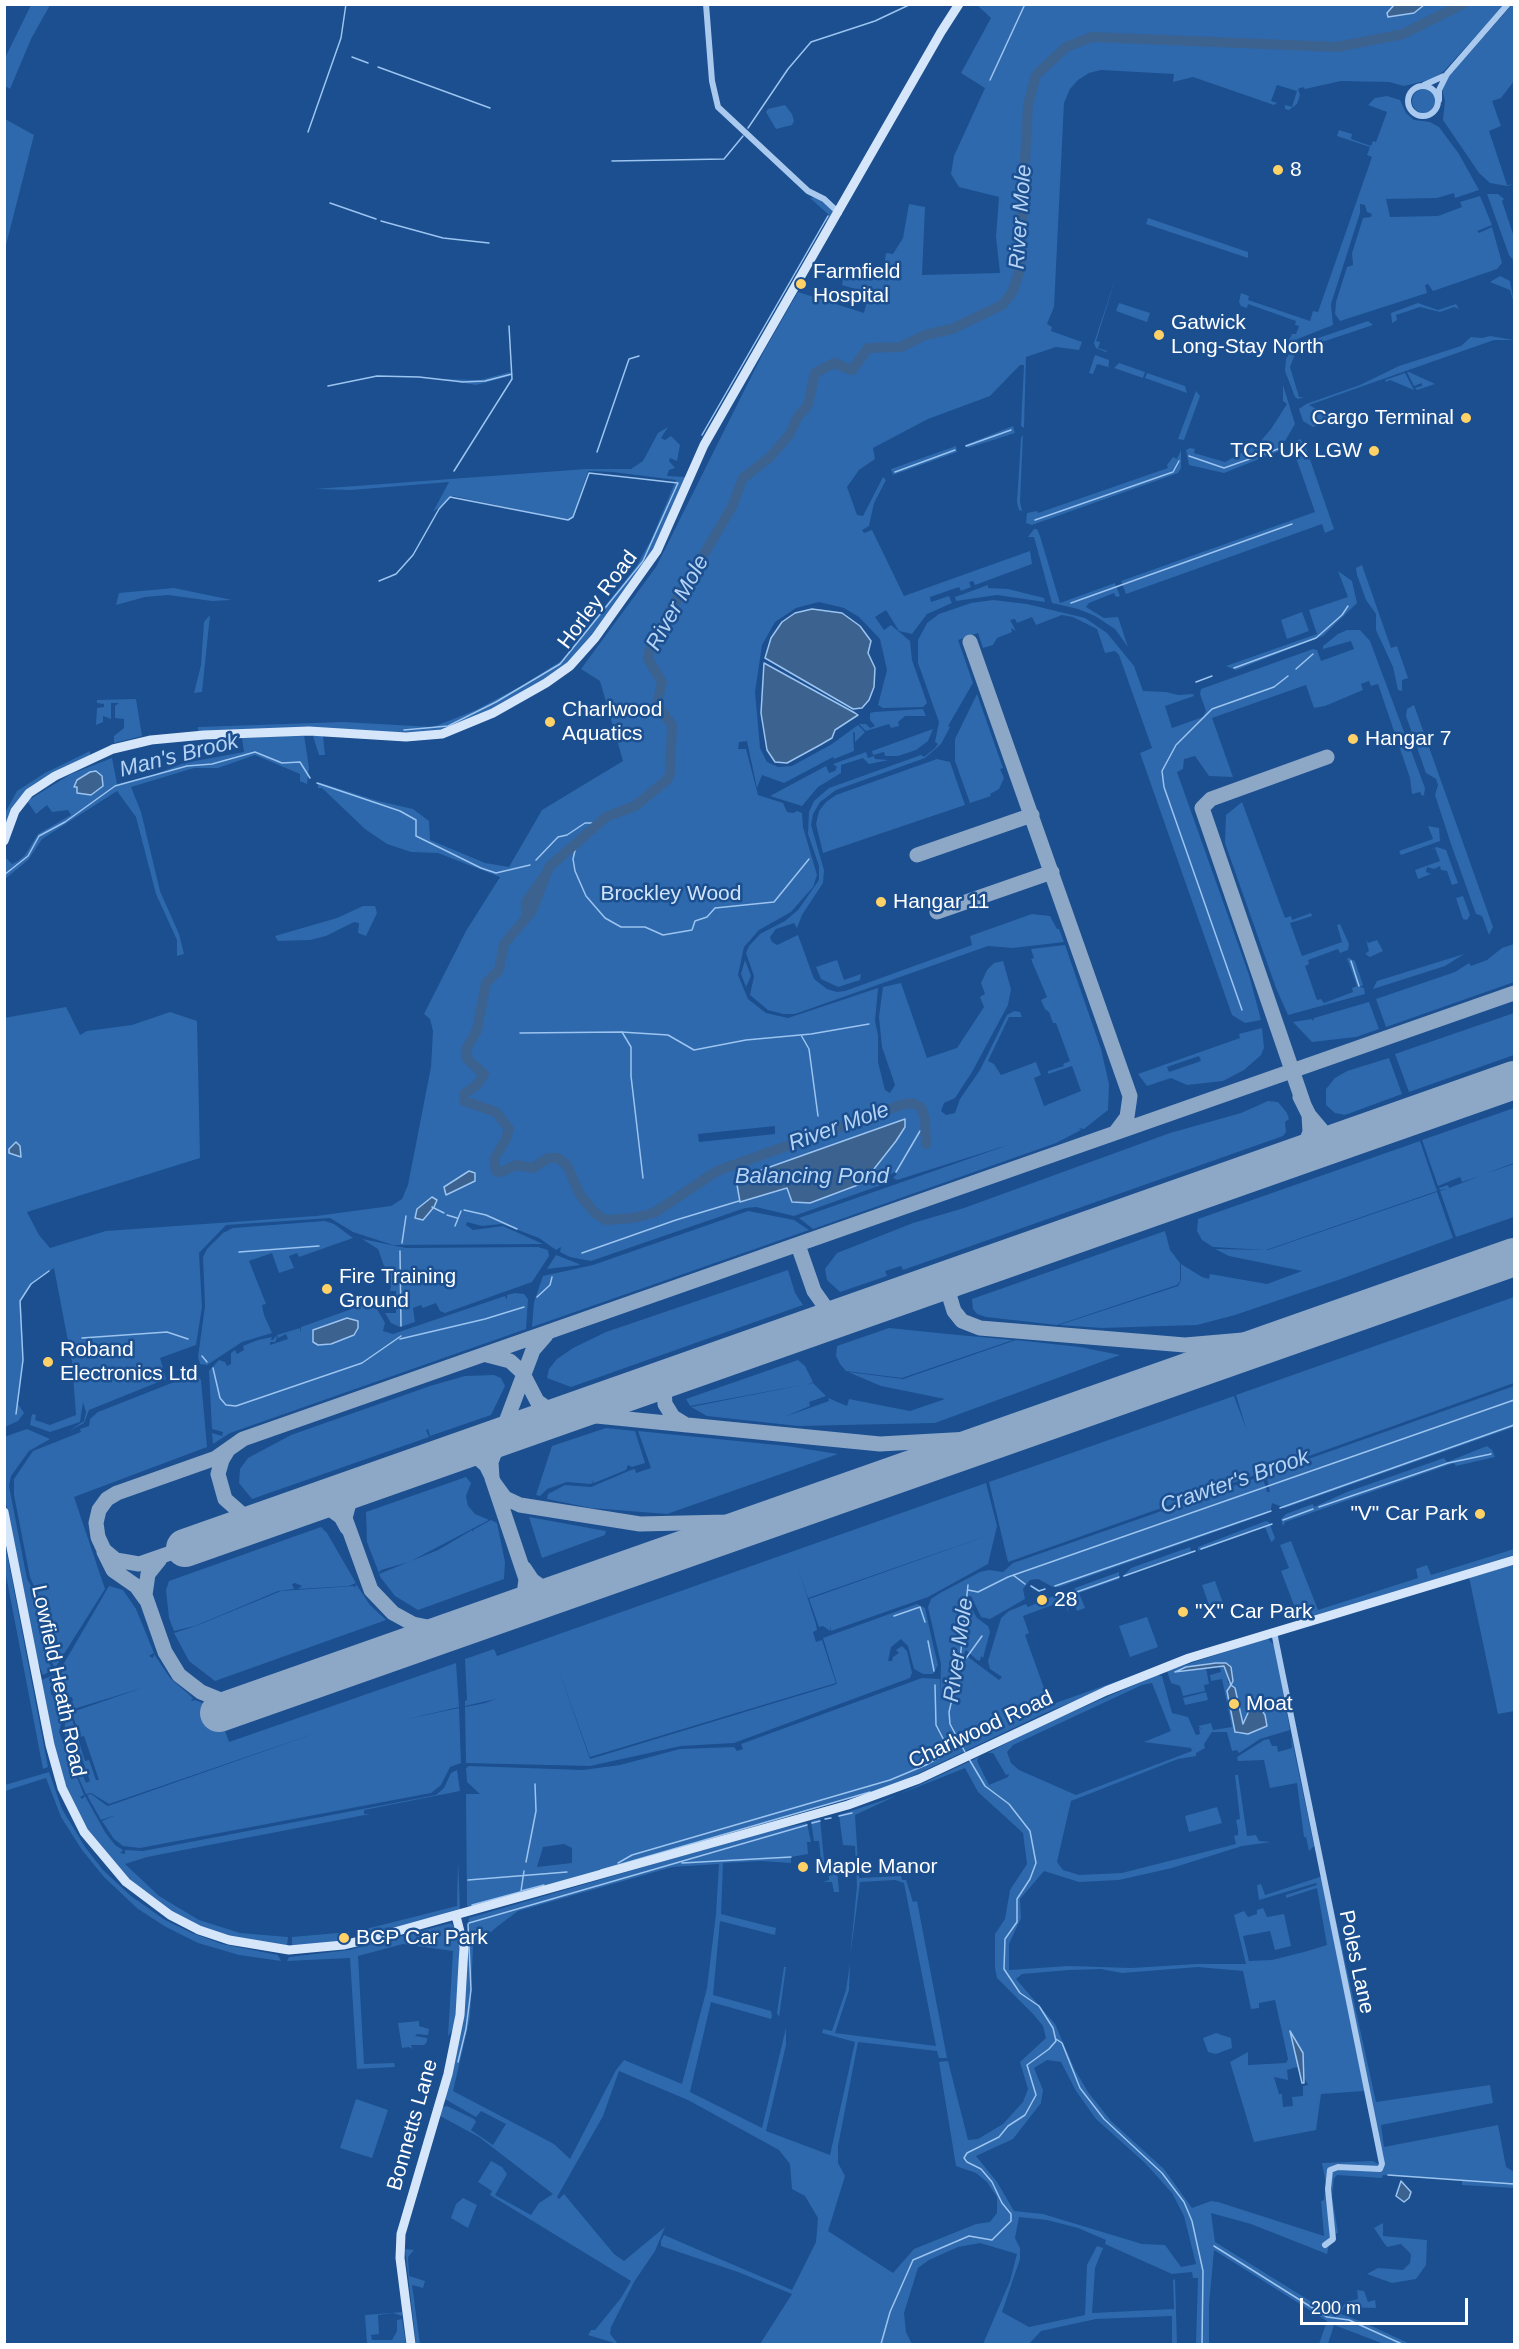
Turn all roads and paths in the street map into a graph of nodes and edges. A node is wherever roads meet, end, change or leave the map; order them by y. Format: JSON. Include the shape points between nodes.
{"nodes":[{"id":1,"x":706,"y":4,"type":"edge"},
{"id":2,"x":959,"y":4,"type":"edge"},
{"id":3,"x":1508,"y":4,"type":"edge"},
{"id":4,"x":1447,"y":74,"type":"junction"},
{"id":5,"x":1420,"y":86,"type":"junction"},
{"id":6,"x":1439,"y":99,"type":"junction"},
{"id":7,"x":838,"y":213,"type":"junction"},
{"id":8,"x":4,"y":841,"type":"edge"},
{"id":9,"x":4,"y":1512,"type":"edge"},
{"id":10,"x":1515,"y":1560,"type":"edge"},
{"id":11,"x":1274,"y":1632,"type":"junction"},
{"id":12,"x":456,"y":1916,"type":"junction"},
{"id":13,"x":1325,"y":2245,"type":"dead end"},
{"id":14,"x":411,"y":2344,"type":"edge"}],
"edges":[{"from":1,"to":7,"type":"street","via":[[711,81],[718,107],[808,191],[824,199]]},
{"from":2,"to":7,"type":"street","name":"Horley Road"},
{"from":3,"to":4,"type":"street"},
{"from":4,"to":5,"type":"street"},
{"from":4,"to":6,"type":"street"},
{"from":5,"to":6,"type":"street","via":[[1432,88]]},
{"from":5,"to":6,"type":"street","via":[[1408,98],[1415,114],[1432,114]]},
{"from":7,"to":8,"type":"street","name":"Horley Road","via":[[700,454],[654,555],[583,653],[561,673],[470,724],[433,735],[290,731],[160,739],[118,747],[28,793],[15,811]]},
{"from":9,"to":12,"type":"street","name":"Lowfield Heath Road","via":[[60,1782],[88,1838],[131,1887],[199,1930],[274,1949],[343,1945]]},
{"from":10,"to":11,"type":"street","name":"Charlwood Road"},
{"from":11,"to":12,"type":"street","name":"Charlwood Road","via":[[1161,1668],[896,1788],[848,1805]]},
{"from":11,"to":13,"type":"street","name":"Poles Lane","via":[[1382,2162],[1380,2169],[1330,2170],[1334,2239]]},
{"from":12,"to":14,"type":"street","name":"Bonnetts Lane","via":[[464,1947],[460,2015],[448,2074],[401,2237]]}]}
